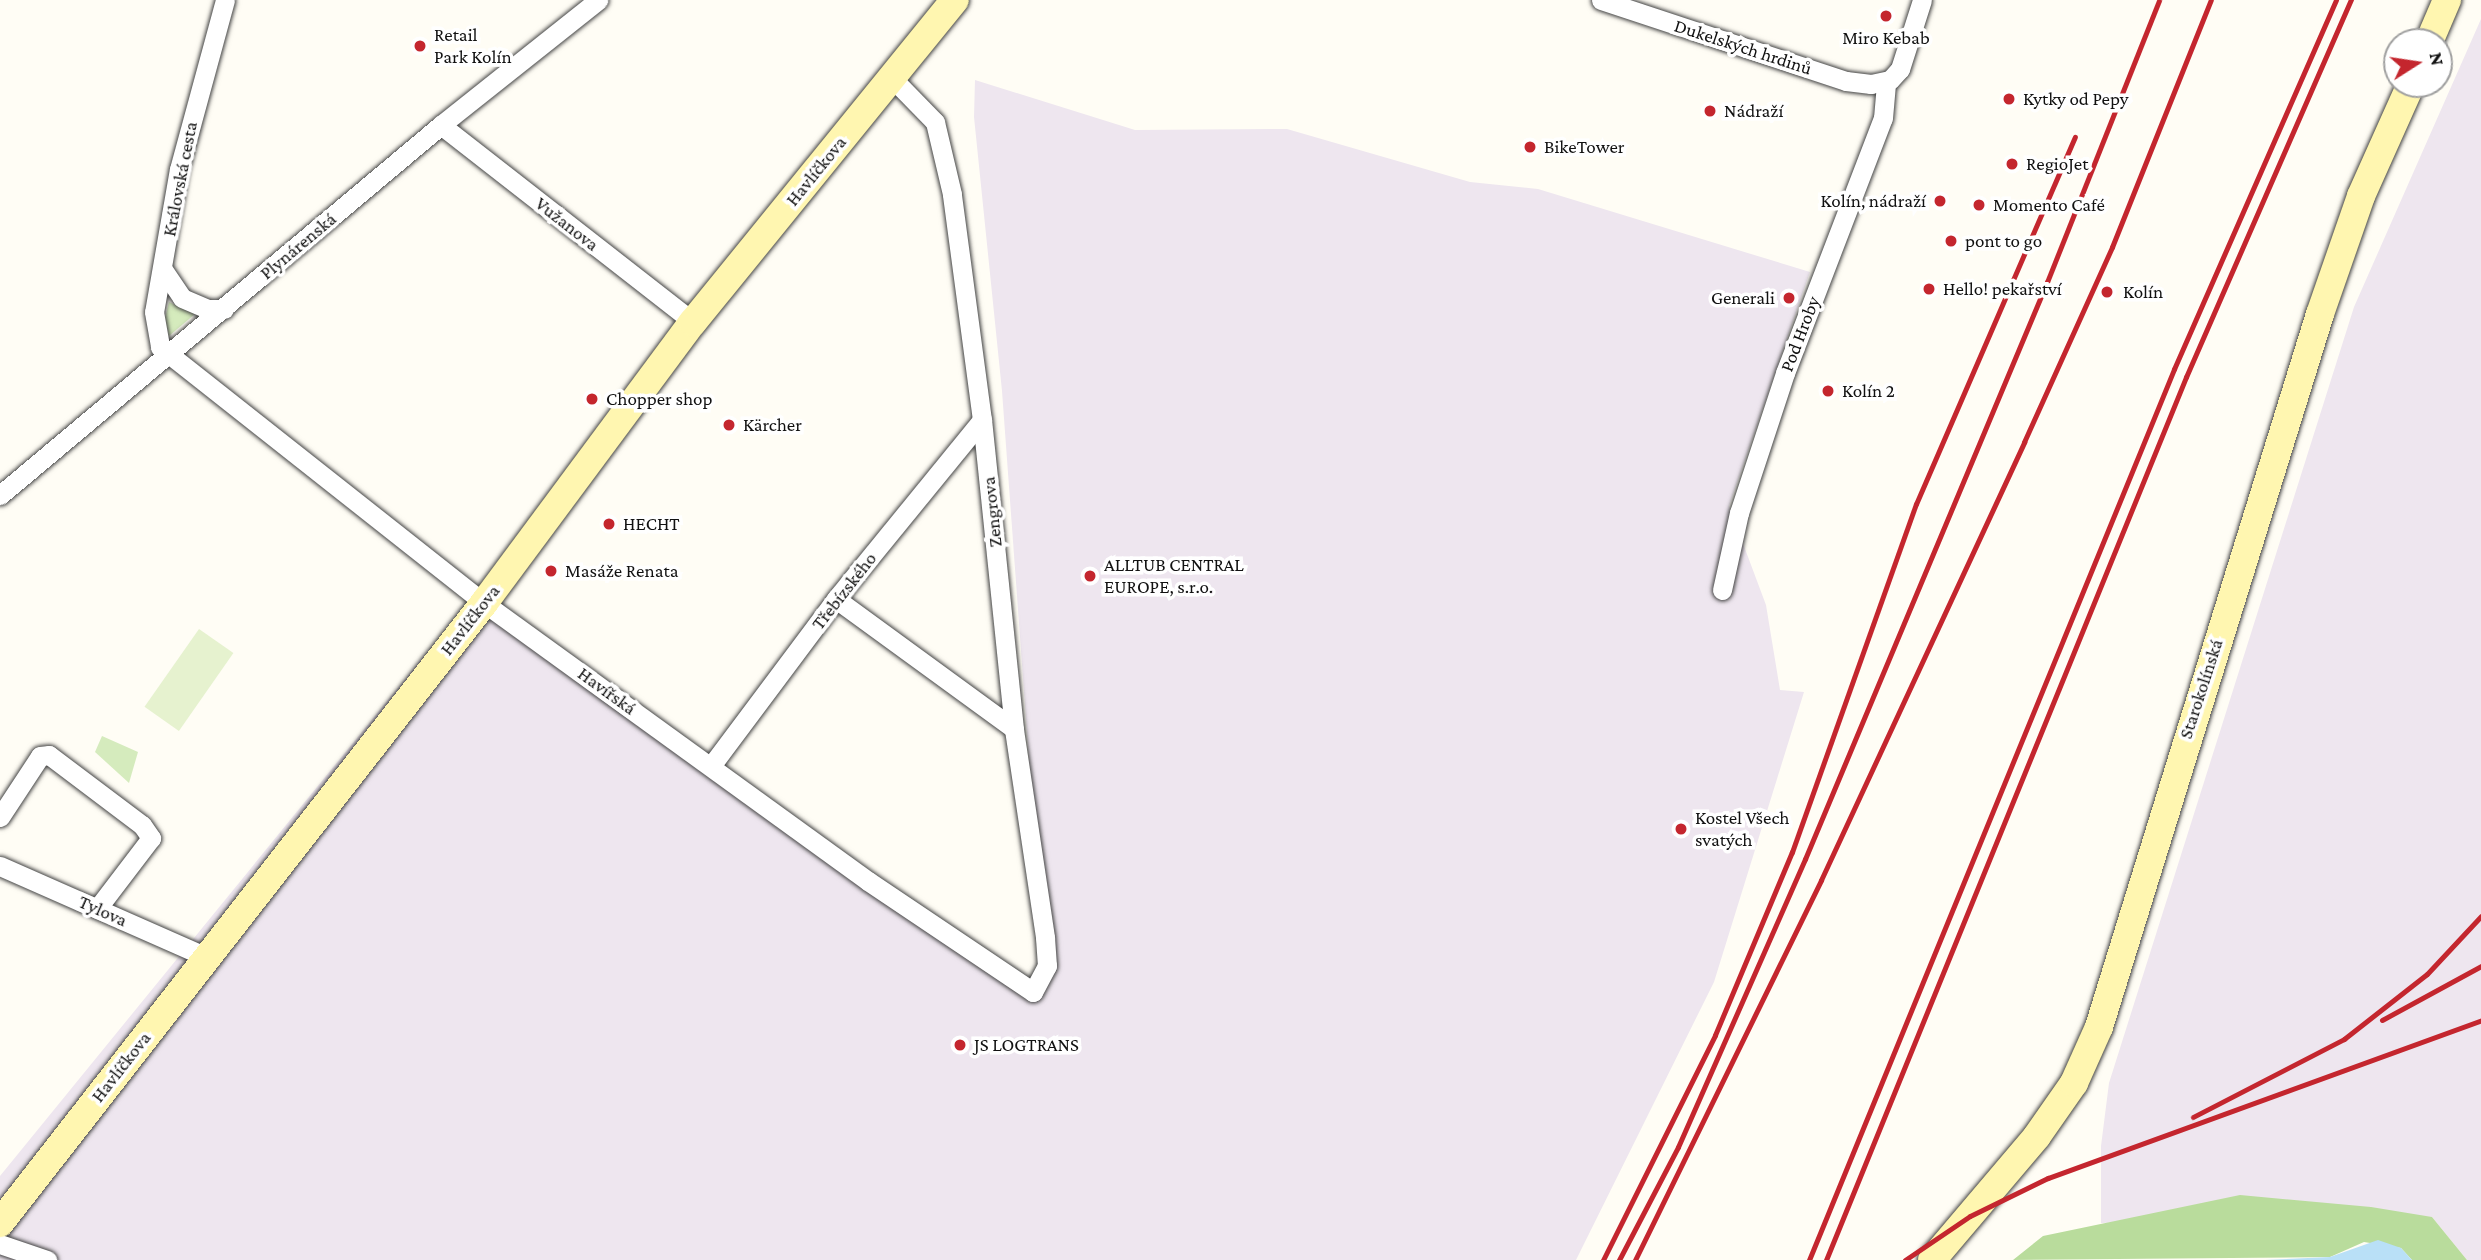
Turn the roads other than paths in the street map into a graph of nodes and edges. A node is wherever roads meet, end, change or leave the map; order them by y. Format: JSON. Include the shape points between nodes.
{"nodes":[{"id":1,"x":225,"y":0,"type":"edge"},
{"id":2,"x":598,"y":0,"type":"edge"},
{"id":3,"x":1601,"y":0,"type":"edge"},
{"id":4,"x":1922,"y":0,"type":"edge"},
{"id":5,"x":2447,"y":0,"type":"edge"},
{"id":6,"x":951,"y":4,"type":"edge"},
{"id":7,"x":2435,"y":28,"type":"edge"},
{"id":8,"x":892,"y":78,"type":"junction"},
{"id":9,"x":1886,"y":82,"type":"junction"},
{"id":10,"x":2405,"y":98,"type":"edge"},
{"id":11,"x":441,"y":125,"type":"junction"},
{"id":12,"x":164,"y":271,"type":"junction"},
{"id":13,"x":224,"y":309,"type":"junction"},
{"id":14,"x":693,"y":322,"type":"junction"},
{"id":15,"x":168,"y":356,"type":"junction"},
{"id":16,"x":982,"y":420,"type":"junction"},
{"id":17,"x":0,"y":495,"type":"edge"},
{"id":18,"x":1721,"y":590,"type":"dead end"},
{"id":19,"x":836,"y":599,"type":"junction"},
{"id":20,"x":484,"y":603,"type":"junction"},
{"id":21,"x":1014,"y":729,"type":"junction"},
{"id":22,"x":711,"y":765,"type":"junction"},
{"id":23,"x":0,"y":817,"type":"edge"},
{"id":24,"x":0,"y":866,"type":"edge"},
{"id":25,"x":97,"y":909,"type":"junction"},
{"id":26,"x":206,"y":957,"type":"junction"},
{"id":27,"x":1047,"y":966,"type":"joint"},
{"id":28,"x":0,"y":1223,"type":"edge"},
{"id":29,"x":0,"y":1244,"type":"edge"},
{"id":30,"x":47,"y":1260,"type":"edge"},
{"id":31,"x":1932,"y":1260,"type":"edge"}],
"edges":[{"from":1,"to":12,"type":"street","name":"Královská cesta","via":[[185,142]]},
{"from":2,"to":11,"type":"street","name":"Plynárenská"},
{"from":3,"to":9,"type":"street","name":"Dukelských hrdinů","via":[[1846,82]]},
{"from":4,"to":9,"type":"street","via":[[1900,69]]},
{"from":5,"to":7,"type":"street"},
{"from":6,"to":8,"type":"street","name":"Havlíčkova"},
{"from":8,"to":14,"type":"street","name":"Havlíčkova"},
{"from":8,"to":16,"type":"street","name":"Zengrova","via":[[929,113],[941,139]]},
{"from":9,"to":18,"type":"street","name":"Pod Hroby","via":[[1883,118],[1784,373],[1738,513]]},
{"from":10,"to":31,"type":"street","name":"Starokolínská","via":[[2361,196],[2320,314],[2099,1027],[2074,1083],[2037,1136]]},
{"from":11,"to":13,"type":"street","name":"Plynárenská"},
{"from":11,"to":14,"type":"street","name":"Vužanova"},
{"from":12,"to":13,"type":"street","via":[[182,298],[208,309]]},
{"from":12,"to":15,"type":"street","name":"Královská cesta","via":[[153,324],[155,337]]},
{"from":13,"to":15,"type":"street","name":"Plynárenská"},
{"from":14,"to":20,"type":"street","name":"Havlíčkova"},
{"from":15,"to":17,"type":"street","name":"Plynárenská"},
{"from":15,"to":20,"type":"street","name":"Havířská"},
{"from":16,"to":19,"type":"street","name":"Třebízského"},
{"from":16,"to":21,"type":"street","name":"Zengrova"},
{"from":19,"to":21,"type":"street"},
{"from":19,"to":22,"type":"street","name":"Třebízského"},
{"from":20,"to":22,"type":"street","name":"Havířská"},
{"from":20,"to":26,"type":"street","name":"Havlíčkova"},
{"from":21,"to":27,"type":"street","name":"Zengrova"},
{"from":22,"to":27,"type":"street","name":"Havířská","via":[[868,881],[1033,992]]},
{"from":23,"to":25,"type":"street","via":[[40,756],[49,755],[142,825],[151,838]]},
{"from":24,"to":25,"type":"street","name":"Tylova"},
{"from":25,"to":26,"type":"street","name":"Tylova"},
{"from":26,"to":28,"type":"street","name":"Havlíčkova"},
{"from":29,"to":30,"type":"street"}]}
